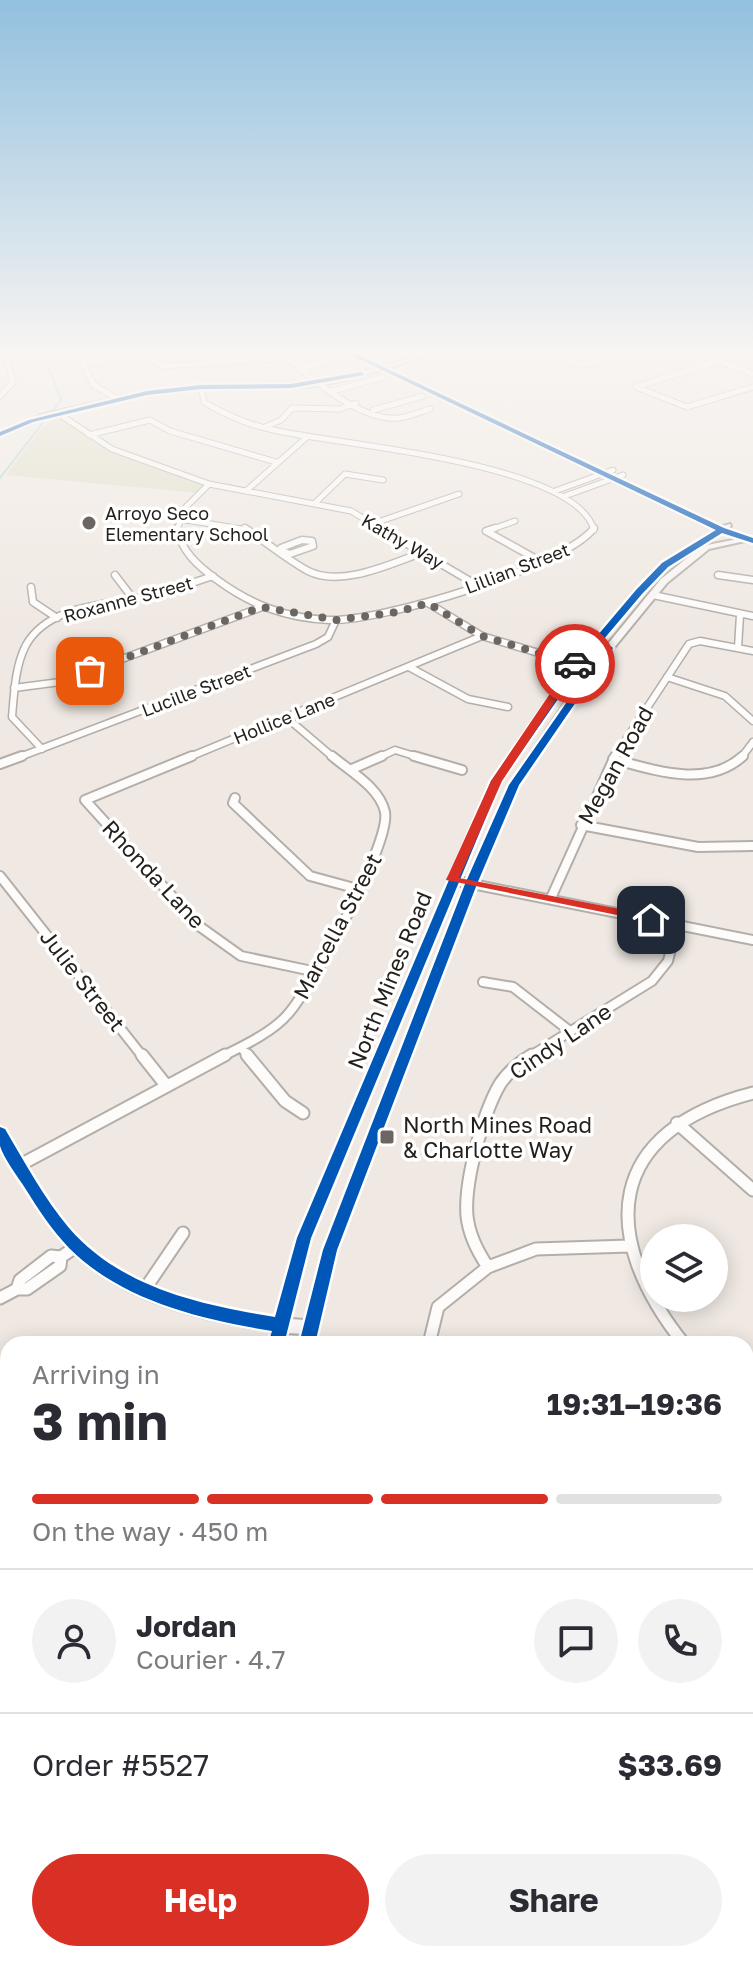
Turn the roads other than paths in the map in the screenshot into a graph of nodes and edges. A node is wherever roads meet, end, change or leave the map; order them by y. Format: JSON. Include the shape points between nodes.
{"nodes":[{"id":1,"x":108,"y":447,"type":"edge"},
{"id":2,"x":223,"y":447,"type":"edge"},
{"id":3,"x":295,"y":447,"type":"edge"},
{"id":4,"x":363,"y":447,"type":"edge"},
{"id":5,"x":555,"y":447,"type":"edge"},
{"id":6,"x":276,"y":462,"type":"junction"},
{"id":7,"x":614,"y":474,"type":"junction"},
{"id":8,"x":383,"y":480,"type":"dead end"},
{"id":9,"x":209,"y":484,"type":"junction"},
{"id":10,"x":246,"y":491,"type":"junction"},
{"id":11,"x":555,"y":491,"type":"junction"},
{"id":12,"x":459,"y":494,"type":"dead end"},
{"id":13,"x":565,"y":496,"type":"junction"},
{"id":14,"x":315,"y":503,"type":"junction"},
{"id":15,"x":180,"y":519,"type":"junction"},
{"id":16,"x":515,"y":521,"type":"dead end"},
{"id":17,"x":375,"y":523,"type":"junction"},
{"id":18,"x":728,"y":530,"type":"junction"},
{"id":19,"x":751,"y":540,"type":"edge"},
{"id":20,"x":705,"y":548,"type":"junction"},
{"id":21,"x":282,"y":551,"type":"junction"},
{"id":22,"x":424,"y":552,"type":"junction"},
{"id":23,"x":538,"y":560,"type":"junction"},
{"id":24,"x":667,"y":564,"type":"junction"},
{"id":25,"x":115,"y":575,"type":"dead end"},
{"id":26,"x":718,"y":575,"type":"dead end"},
{"id":27,"x":213,"y":576,"type":"junction"},
{"id":28,"x":753,"y":580,"type":"edge"},
{"id":29,"x":475,"y":584,"type":"junction"},
{"id":30,"x":31,"y":587,"type":"dead end"},
{"id":31,"x":653,"y":595,"type":"junction"},
{"id":32,"x":134,"y":600,"type":"junction"},
{"id":33,"x":428,"y":603,"type":"junction"},
{"id":34,"x":262,"y":607,"type":"junction"},
{"id":35,"x":740,"y":615,"type":"junction"},
{"id":36,"x":753,"y":616,"type":"edge"},
{"id":37,"x":57,"y":618,"type":"junction"},
{"id":38,"x":336,"y":620,"type":"junction"},
{"id":39,"x":482,"y":636,"type":"junction"},
{"id":40,"x":738,"y":648,"type":"junction"},
{"id":41,"x":753,"y":651,"type":"edge"},
{"id":42,"x":578,"y":664,"type":"junction"},
{"id":43,"x":409,"y":667,"type":"junction"},
{"id":44,"x":592,"y":669,"type":"junction"},
{"id":45,"x":667,"y":677,"type":"junction"},
{"id":46,"x":14,"y":688,"type":"junction"},
{"id":47,"x":508,"y":707,"type":"dead end"},
{"id":48,"x":286,"y":717,"type":"junction"},
{"id":49,"x":753,"y":721,"type":"edge"},
{"id":50,"x":753,"y":742,"type":"edge"},
{"id":51,"x":42,"y":749,"type":"junction"},
{"id":52,"x":613,"y":759,"type":"junction"},
{"id":53,"x":0,"y":764,"type":"edge"},
{"id":54,"x":352,"y":769,"type":"junction"},
{"id":55,"x":462,"y":770,"type":"dead end"},
{"id":56,"x":235,"y":798,"type":"dead end"},
{"id":57,"x":85,"y":800,"type":"joint"},
{"id":58,"x":581,"y":825,"type":"junction"},
{"id":59,"x":753,"y":846,"type":"edge"},
{"id":60,"x":0,"y":876,"type":"edge"},
{"id":61,"x":452,"y":880,"type":"junction"},
{"id":62,"x":471,"y":884,"type":"junction"},
{"id":63,"x":358,"y":889,"type":"junction"},
{"id":64,"x":551,"y":898,"type":"junction"},
{"id":65,"x":677,"y":925,"type":"junction"},
{"id":66,"x":753,"y":940,"type":"edge"},
{"id":67,"x":317,"y":972,"type":"junction"},
{"id":68,"x":483,"y":982,"type":"dead end"},
{"id":69,"x":571,"y":1032,"type":"junction"},
{"id":70,"x":241,"y":1047,"type":"junction"},
{"id":71,"x":165,"y":1084,"type":"junction"},
{"id":72,"x":753,"y":1093,"type":"edge"},
{"id":73,"x":303,"y":1113,"type":"dead end"},
{"id":74,"x":677,"y":1123,"type":"junction"},
{"id":75,"x":0,"y":1133,"type":"edge"},
{"id":76,"x":20,"y":1165,"type":"junction"},
{"id":77,"x":753,"y":1190,"type":"edge"},
{"id":78,"x":183,"y":1233,"type":"dead end"},
{"id":79,"x":77,"y":1246,"type":"junction"},
{"id":80,"x":629,"y":1246,"type":"junction"},
{"id":81,"x":488,"y":1267,"type":"junction"},
{"id":82,"x":145,"y":1289,"type":"junction"},
{"id":83,"x":0,"y":1298,"type":"edge"},
{"id":84,"x":279,"y":1325,"type":"junction"},
{"id":85,"x":277,"y":1336,"type":"edge"},
{"id":86,"x":308,"y":1336,"type":"edge"},
{"id":87,"x":431,"y":1336,"type":"edge"},
{"id":88,"x":679,"y":1336,"type":"edge"}],
"edges":[{"from":1,"to":9,"type":"street","name":"Kathy Way"},
{"from":2,"to":6,"type":"street"},
{"from":3,"to":6,"type":"street"},
{"from":4,"to":11,"type":"street","via":[[500,470]]},
{"from":5,"to":7,"type":"main road"},
{"from":6,"to":10,"type":"street"},
{"from":7,"to":11,"type":"street"},
{"from":7,"to":13,"type":"street"},
{"from":7,"to":18,"type":"main road"},
{"from":8,"to":14,"type":"street","via":[[345,474]]},
{"from":9,"to":10,"type":"street","name":"Kathy Way"},
{"from":9,"to":15,"type":"street","via":[[192,498]]},
{"from":10,"to":14,"type":"street","name":"Kathy Way"},
{"from":11,"to":13,"type":"street"},
{"from":12,"to":17,"type":"street"},
{"from":13,"to":23,"type":"street","name":"Lillian Street","via":[[590,514],[595,529],[574,547]]},
{"from":14,"to":17,"type":"street","name":"Kathy Way"},
{"from":15,"to":21,"type":"street","via":[[244,527]]},
{"from":15,"to":27,"type":"street","via":[[180,546]]},
{"from":16,"to":23,"type":"street","via":[[486,531]]},
{"from":17,"to":22,"type":"street","name":"Kathy Way"},
{"from":18,"to":19,"type":"main road"},
{"from":18,"to":20,"type":"main road","name":"North Mines Road"},
{"from":18,"to":24,"type":"main road","name":"North Mines Road"},
{"from":19,"to":20,"type":"main road"},
{"from":20,"to":31,"type":"main road","name":"North Mines Road"},
{"from":21,"to":21,"type":"street","via":[[302,540],[314,543],[290,554]]},
{"from":21,"to":22,"type":"street","via":[[310,572],[334,577],[366,573]]},
{"from":22,"to":29,"type":"street","name":"Kathy Way"},
{"from":23,"to":29,"type":"street","name":"Lillian Street"},
{"from":24,"to":31,"type":"main road","via":[[648,589]]},
{"from":24,"to":42,"type":"main road","name":"North Mines Road"},
{"from":25,"to":32,"type":"street"},
{"from":26,"to":28,"type":"street"},
{"from":27,"to":32,"type":"street","name":"Roxanne Street"},
{"from":27,"to":34,"type":"street"},
{"from":29,"to":33,"type":"street","name":"Lillian Street"},
{"from":30,"to":37,"type":"street","via":[[33,602]]},
{"from":31,"to":35,"type":"street"},
{"from":31,"to":44,"type":"main road","name":"North Mines Road"},
{"from":32,"to":37,"type":"street","name":"Roxanne Street"},
{"from":33,"to":38,"type":"street","name":"Lillian Street"},
{"from":33,"to":39,"type":"street"},
{"from":34,"to":38,"type":"street","name":"Lillian Street"},
{"from":34,"to":46,"type":"street","via":[[60,682]]},
{"from":35,"to":36,"type":"street"},
{"from":35,"to":40,"type":"street"},
{"from":37,"to":46,"type":"street","name":"Roxanne Street","via":[[27,642]]},
{"from":38,"to":51,"type":"street","name":"Lucille Street","via":[[328,637],[316,644]]},
{"from":39,"to":42,"type":"street"},
{"from":39,"to":43,"type":"street","name":"Hollice Lane"},
{"from":40,"to":41,"type":"street"},
{"from":40,"to":45,"type":"street","name":"Megan Road","via":[[694,642]]},
{"from":42,"to":44,"type":"street"},
{"from":42,"to":61,"type":"main road","name":"North Mines Road","via":[[496,781]]},
{"from":43,"to":47,"type":"street","via":[[452,696],[486,707]]},
{"from":43,"to":48,"type":"street","name":"Hollice Lane"},
{"from":44,"to":62,"type":"main road","name":"North Mines Road","via":[[514,785]]},
{"from":45,"to":49,"type":"street","via":[[717,690]]},
{"from":45,"to":52,"type":"street","name":"Megan Road"},
{"from":46,"to":51,"type":"street","name":"Roxanne Street","via":[[12,717]]},
{"from":48,"to":54,"type":"street","name":"Marcella Street"},
{"from":48,"to":57,"type":"street","name":"Hollice Lane"},
{"from":50,"to":52,"type":"street","via":[[732,766],[707,773],[670,773]]},
{"from":51,"to":53,"type":"street","name":"Lucille Street"},
{"from":52,"to":58,"type":"street","name":"Megan Road"},
{"from":54,"to":55,"type":"street","via":[[395,750]]},
{"from":54,"to":63,"type":"street","name":"Marcella Street","via":[[380,796],[386,815],[382,841]]},
{"from":56,"to":63,"type":"street","via":[[233,803],[310,876]]},
{"from":57,"to":67,"type":"street","name":"Rhonda Lane","via":[[199,926],[241,956]]},
{"from":58,"to":59,"type":"street","via":[[698,847]]},
{"from":58,"to":64,"type":"street","name":"Megan Road"},
{"from":60,"to":71,"type":"street","name":"Julie Street"},
{"from":61,"to":62,"type":"street"},
{"from":61,"to":84,"type":"main road","name":"North Mines Road","via":[[304,1238]]},
{"from":62,"to":64,"type":"street"},
{"from":62,"to":86,"type":"main road","name":"North Mines Road","via":[[330,1250]]},
{"from":63,"to":67,"type":"street","name":"Marcella Street"},
{"from":64,"to":65,"type":"street"},
{"from":65,"to":66,"type":"street"},
{"from":65,"to":69,"type":"street","name":"Cindy Lane","via":[[664,969]]},
{"from":67,"to":70,"type":"street","name":"Marcella Street","via":[[287,1016]]},
{"from":68,"to":69,"type":"street","via":[[513,987]]},
{"from":69,"to":81,"type":"street","name":"Cindy Lane","via":[[510,1072],[497,1088],[466,1200],[465,1224]]},
{"from":70,"to":71,"type":"street","name":"Marcella Street"},
{"from":70,"to":73,"type":"street","via":[[285,1101]]},
{"from":71,"to":76,"type":"street","name":"Marcella Street"},
{"from":72,"to":74,"type":"street","via":[[720,1101]]},
{"from":74,"to":77,"type":"street"},
{"from":74,"to":80,"type":"street","via":[[655,1144],[632,1185]]},
{"from":75,"to":76,"type":"main road"},
{"from":76,"to":79,"type":"main road"},
{"from":78,"to":82,"type":"street"},
{"from":79,"to":82,"type":"main road"},
{"from":79,"to":83,"type":"street","via":[[61,1257],[60,1266],[27,1289]]},
{"from":80,"to":81,"type":"street","via":[[536,1249]]},
{"from":80,"to":88,"type":"street","via":[[643,1284]]},
{"from":81,"to":87,"type":"street","via":[[438,1307]]},
{"from":82,"to":84,"type":"main road","via":[[201,1311]]},
{"from":84,"to":85,"type":"main road","name":"North Mines Road"},
{"from":84,"to":86,"type":"main road"}]}
